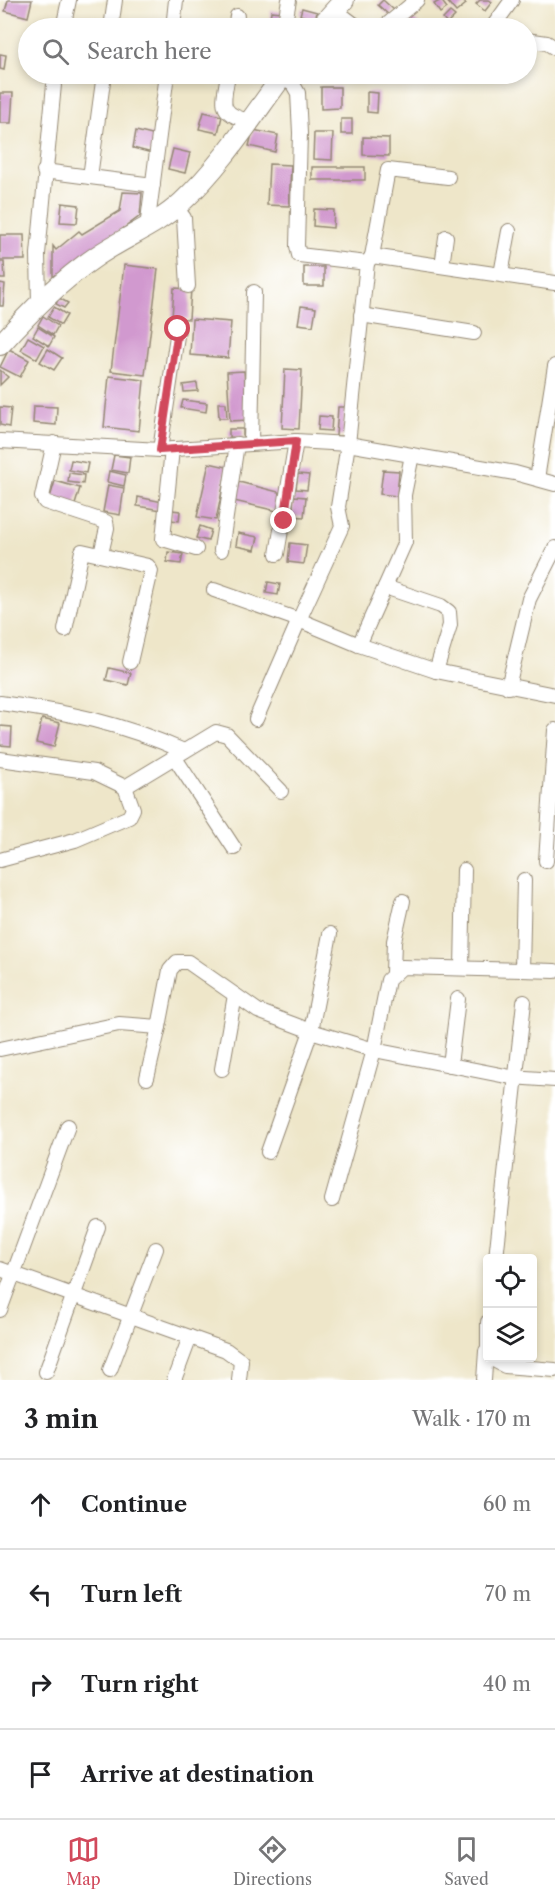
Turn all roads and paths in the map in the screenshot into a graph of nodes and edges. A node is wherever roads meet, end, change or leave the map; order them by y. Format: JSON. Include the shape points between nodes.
{"nodes":[{"id":1,"x":69,"y":0,"type":"edge"},
{"id":2,"x":115,"y":0,"type":"edge"},
{"id":3,"x":176,"y":0,"type":"edge"},
{"id":4,"x":288,"y":0,"type":"edge"},
{"id":5,"x":417,"y":0,"type":"edge"},
{"id":6,"x":512,"y":0,"type":"edge"},
{"id":7,"x":339,"y":5,"type":"edge"},
{"id":8,"x":65,"y":18,"type":"edge"},
{"id":9,"x":112,"y":18,"type":"edge"},
{"id":10,"x":174,"y":18,"type":"edge"},
{"id":11,"x":285,"y":18,"type":"edge"},
{"id":12,"x":328,"y":18,"type":"edge"},
{"id":13,"x":350,"y":18,"type":"edge"},
{"id":14,"x":395,"y":18,"type":"edge"},
{"id":15,"x":499,"y":18,"type":"edge"},
{"id":16,"x":537,"y":42,"type":"edge"},
{"id":17,"x":555,"y":48,"type":"edge"},
{"id":18,"x":54,"y":84,"type":"edge"},
{"id":19,"x":103,"y":84,"type":"edge"},
{"id":20,"x":166,"y":84,"type":"edge"},
{"id":21,"x":226,"y":84,"type":"edge"},
{"id":22,"x":277,"y":84,"type":"edge"},
{"id":23,"x":292,"y":84,"type":"edge"},
{"id":24,"x":249,"y":121,"type":"junction"},
{"id":25,"x":44,"y":171,"type":"junction"},
{"id":26,"x":90,"y":177,"type":"junction"},
{"id":27,"x":448,"y":177,"type":"dead end"},
{"id":28,"x":153,"y":185,"type":"junction"},
{"id":29,"x":176,"y":207,"type":"junction"},
{"id":30,"x":147,"y":228,"type":"junction"},
{"id":31,"x":508,"y":231,"type":"dead end"},
{"id":32,"x":446,"y":237,"type":"dead end"},
{"id":33,"x":369,"y":259,"type":"junction"},
{"id":34,"x":442,"y":266,"type":"junction"},
{"id":35,"x":501,"y":274,"type":"junction"},
{"id":36,"x":555,"y":283,"type":"edge"},
{"id":37,"x":189,"y":286,"type":"dead end"},
{"id":38,"x":254,"y":292,"type":"dead end"},
{"id":39,"x":39,"y":303,"type":"junction"},
{"id":40,"x":361,"y":315,"type":"junction"},
{"id":41,"x":178,"y":329,"type":"dead end"},
{"id":42,"x":474,"y":333,"type":"dead end"},
{"id":43,"x":0,"y":345,"type":"edge"},
{"id":44,"x":555,"y":366,"type":"edge"},
{"id":45,"x":0,"y":441,"type":"edge"},
{"id":46,"x":296,"y":441,"type":"junction"},
{"id":47,"x":54,"y":443,"type":"junction"},
{"id":48,"x":244,"y":444,"type":"junction"},
{"id":49,"x":348,"y":444,"type":"junction"},
{"id":50,"x":166,"y":449,"type":"junction"},
{"id":51,"x":412,"y":455,"type":"junction"},
{"id":52,"x":537,"y":478,"type":"junction"},
{"id":53,"x":555,"y":484,"type":"edge"},
{"id":54,"x":555,"y":548,"type":"edge"},
{"id":55,"x":196,"y":549,"type":"dead end"},
{"id":56,"x":221,"y":550,"type":"dead end"},
{"id":57,"x":101,"y":554,"type":"junction"},
{"id":58,"x":277,"y":554,"type":"dead end"},
{"id":59,"x":385,"y":587,"type":"junction"},
{"id":60,"x":214,"y":590,"type":"dead end"},
{"id":61,"x":299,"y":620,"type":"junction"},
{"id":62,"x":65,"y":630,"type":"dead end"},
{"id":63,"x":359,"y":645,"type":"junction"},
{"id":64,"x":130,"y":662,"type":"dead end"},
{"id":65,"x":436,"y":671,"type":"junction"},
{"id":66,"x":508,"y":687,"type":"junction"},
{"id":67,"x":555,"y":695,"type":"edge"},
{"id":68,"x":0,"y":703,"type":"edge"},
{"id":69,"x":256,"y":718,"type":"dead end"},
{"id":70,"x":555,"y":730,"type":"edge"},
{"id":71,"x":179,"y":755,"type":"junction"},
{"id":72,"x":0,"y":759,"type":"edge"},
{"id":73,"x":125,"y":787,"type":"junction"},
{"id":74,"x":281,"y":791,"type":"dead end"},
{"id":75,"x":552,"y":792,"type":"edge"},
{"id":76,"x":234,"y":848,"type":"dead end"},
{"id":77,"x":0,"y":860,"type":"edge"},
{"id":78,"x":546,"y":861,"type":"dead end"},
{"id":79,"x":464,"y":870,"type":"dead end"},
{"id":80,"x":524,"y":880,"type":"dead end"},
{"id":81,"x":403,"y":901,"type":"dead end"},
{"id":82,"x":330,"y":934,"type":"dead end"},
{"id":83,"x":462,"y":968,"type":"junction"},
{"id":84,"x":522,"y":970,"type":"junction"},
{"id":85,"x":555,"y":971,"type":"edge"},
{"id":86,"x":393,"y":973,"type":"junction"},
{"id":87,"x":235,"y":995,"type":"junction"},
{"id":88,"x":458,"y":999,"type":"dead end"},
{"id":89,"x":524,"y":1002,"type":"dead end"},
{"id":90,"x":159,"y":1027,"type":"junction"},
{"id":91,"x":311,"y":1031,"type":"junction"},
{"id":92,"x":0,"y":1049,"type":"edge"},
{"id":93,"x":374,"y":1050,"type":"junction"},
{"id":94,"x":450,"y":1065,"type":"junction"},
{"id":95,"x":222,"y":1069,"type":"dead end"},
{"id":96,"x":517,"y":1077,"type":"junction"},
{"id":97,"x":147,"y":1078,"type":"dead end"},
{"id":98,"x":555,"y":1080,"type":"edge"},
{"id":99,"x":68,"y":1126,"type":"dead end"},
{"id":100,"x":268,"y":1152,"type":"dead end"},
{"id":101,"x":332,"y":1200,"type":"dead end"},
{"id":102,"x":98,"y":1227,"type":"dead end"},
{"id":103,"x":156,"y":1249,"type":"dead end"},
{"id":104,"x":496,"y":1254,"type":"edge"},
{"id":105,"x":7,"y":1271,"type":"edge"},
{"id":106,"x":74,"y":1295,"type":"junction"},
{"id":107,"x":0,"y":1310,"type":"edge"},
{"id":108,"x":131,"y":1316,"type":"junction"},
{"id":109,"x":190,"y":1336,"type":"junction"},
{"id":110,"x":487,"y":1362,"type":"edge"},
{"id":111,"x":499,"y":1362,"type":"edge"},
{"id":112,"x":110,"y":1370,"type":"dead end"},
{"id":113,"x":46,"y":1372,"type":"dead end"},
{"id":114,"x":554,"y":1373,"type":"edge"},
{"id":115,"x":174,"y":1380,"type":"edge"},
{"id":116,"x":239,"y":1380,"type":"edge"},
{"id":117,"x":484,"y":1380,"type":"edge"}],
"edges":[{"from":1,"to":8,"type":"street"},
{"from":2,"to":9,"type":"street"},
{"from":3,"to":10,"type":"street"},
{"from":4,"to":11,"type":"street"},
{"from":5,"to":14,"type":"street"},
{"from":6,"to":15,"type":"street"},
{"from":7,"to":12,"type":"street"},
{"from":7,"to":13,"type":"street"},
{"from":16,"to":17,"type":"street"},
{"from":18,"to":25,"type":"street"},
{"from":19,"to":26,"type":"street"},
{"from":20,"to":28,"type":"street"},
{"from":21,"to":24,"type":"street","via":[[223,105],[226,112]]},
{"from":22,"to":24,"type":"street"},
{"from":23,"to":33,"type":"street","via":[[298,93],[300,134],[299,255]]},
{"from":24,"to":29,"type":"street"},
{"from":25,"to":26,"type":"street"},
{"from":25,"to":39,"type":"street"},
{"from":26,"to":28,"type":"street"},
{"from":27,"to":33,"type":"street","via":[[388,170]]},
{"from":28,"to":30,"type":"street"},
{"from":29,"to":30,"type":"street"},
{"from":29,"to":37,"type":"street","via":[[184,218]]},
{"from":30,"to":39,"type":"street","via":[[98,256]]},
{"from":31,"to":35,"type":"street"},
{"from":32,"to":34,"type":"street"},
{"from":33,"to":34,"type":"street"},
{"from":33,"to":40,"type":"street"},
{"from":34,"to":35,"type":"street"},
{"from":35,"to":36,"type":"street"},
{"from":38,"to":48,"type":"street"},
{"from":39,"to":43,"type":"street"},
{"from":40,"to":42,"type":"street"},
{"from":40,"to":49,"type":"street"},
{"from":41,"to":50,"type":"street"},
{"from":44,"to":52,"type":"street"},
{"from":45,"to":47,"type":"street"},
{"from":46,"to":48,"type":"street"},
{"from":46,"to":49,"type":"street"},
{"from":46,"to":58,"type":"street"},
{"from":47,"to":50,"type":"street"},
{"from":47,"to":57,"type":"street","via":[[42,497],[45,502],[106,522]]},
{"from":48,"to":50,"type":"street"},
{"from":48,"to":56,"type":"street"},
{"from":49,"to":51,"type":"street"},
{"from":49,"to":61,"type":"street","via":[[338,507],[341,531]]},
{"from":50,"to":55,"type":"street","via":[[163,539]]},
{"from":51,"to":52,"type":"street"},
{"from":51,"to":59,"type":"street","via":[[404,495],[405,542]]},
{"from":52,"to":53,"type":"street"},
{"from":54,"to":66,"type":"street","via":[[529,599]]},
{"from":57,"to":62,"type":"street","via":[[81,554]]},
{"from":57,"to":64,"type":"street","via":[[148,566],[151,571]]},
{"from":59,"to":63,"type":"street"},
{"from":59,"to":65,"type":"street","via":[[449,612],[450,625]]},
{"from":60,"to":61,"type":"street"},
{"from":61,"to":63,"type":"street"},
{"from":61,"to":69,"type":"street"},
{"from":63,"to":65,"type":"street"},
{"from":65,"to":66,"type":"street"},
{"from":66,"to":67,"type":"street"},
{"from":68,"to":71,"type":"street","via":[[85,716],[150,736]]},
{"from":70,"to":75,"type":"street"},
{"from":71,"to":73,"type":"street"},
{"from":71,"to":74,"type":"street","via":[[207,735],[227,735]]},
{"from":71,"to":76,"type":"street"},
{"from":72,"to":73,"type":"street","via":[[94,772]]},
{"from":73,"to":77,"type":"street","via":[[133,809],[129,817],[75,840]]},
{"from":75,"to":78,"type":"street"},
{"from":79,"to":83,"type":"street"},
{"from":80,"to":84,"type":"street"},
{"from":81,"to":86,"type":"street","via":[[394,940]]},
{"from":82,"to":91,"type":"street"},
{"from":83,"to":84,"type":"street"},
{"from":83,"to":86,"type":"street","via":[[402,967]]},
{"from":84,"to":85,"type":"street"},
{"from":86,"to":93,"type":"street","via":[[388,980]]},
{"from":87,"to":90,"type":"street","via":[[188,962],[177,962],[170,970]]},
{"from":87,"to":91,"type":"street","via":[[258,1011]]},
{"from":87,"to":95,"type":"street"},
{"from":88,"to":94,"type":"street"},
{"from":89,"to":96,"type":"street"},
{"from":90,"to":92,"type":"street","via":[[119,1024]]},
{"from":90,"to":97,"type":"street"},
{"from":91,"to":93,"type":"street"},
{"from":91,"to":100,"type":"street"},
{"from":93,"to":94,"type":"street"},
{"from":93,"to":101,"type":"street"},
{"from":94,"to":96,"type":"street"},
{"from":96,"to":98,"type":"street"},
{"from":96,"to":104,"type":"street"},
{"from":99,"to":105,"type":"street"},
{"from":102,"to":106,"type":"street"},
{"from":103,"to":108,"type":"street"},
{"from":105,"to":106,"type":"street"},
{"from":105,"to":107,"type":"street"},
{"from":106,"to":108,"type":"street"},
{"from":106,"to":113,"type":"street"},
{"from":108,"to":109,"type":"street"},
{"from":108,"to":112,"type":"street"},
{"from":109,"to":115,"type":"street"},
{"from":109,"to":116,"type":"street","via":[[234,1354],[241,1361]]},
{"from":110,"to":117,"type":"street"},
{"from":111,"to":114,"type":"street"}]}
